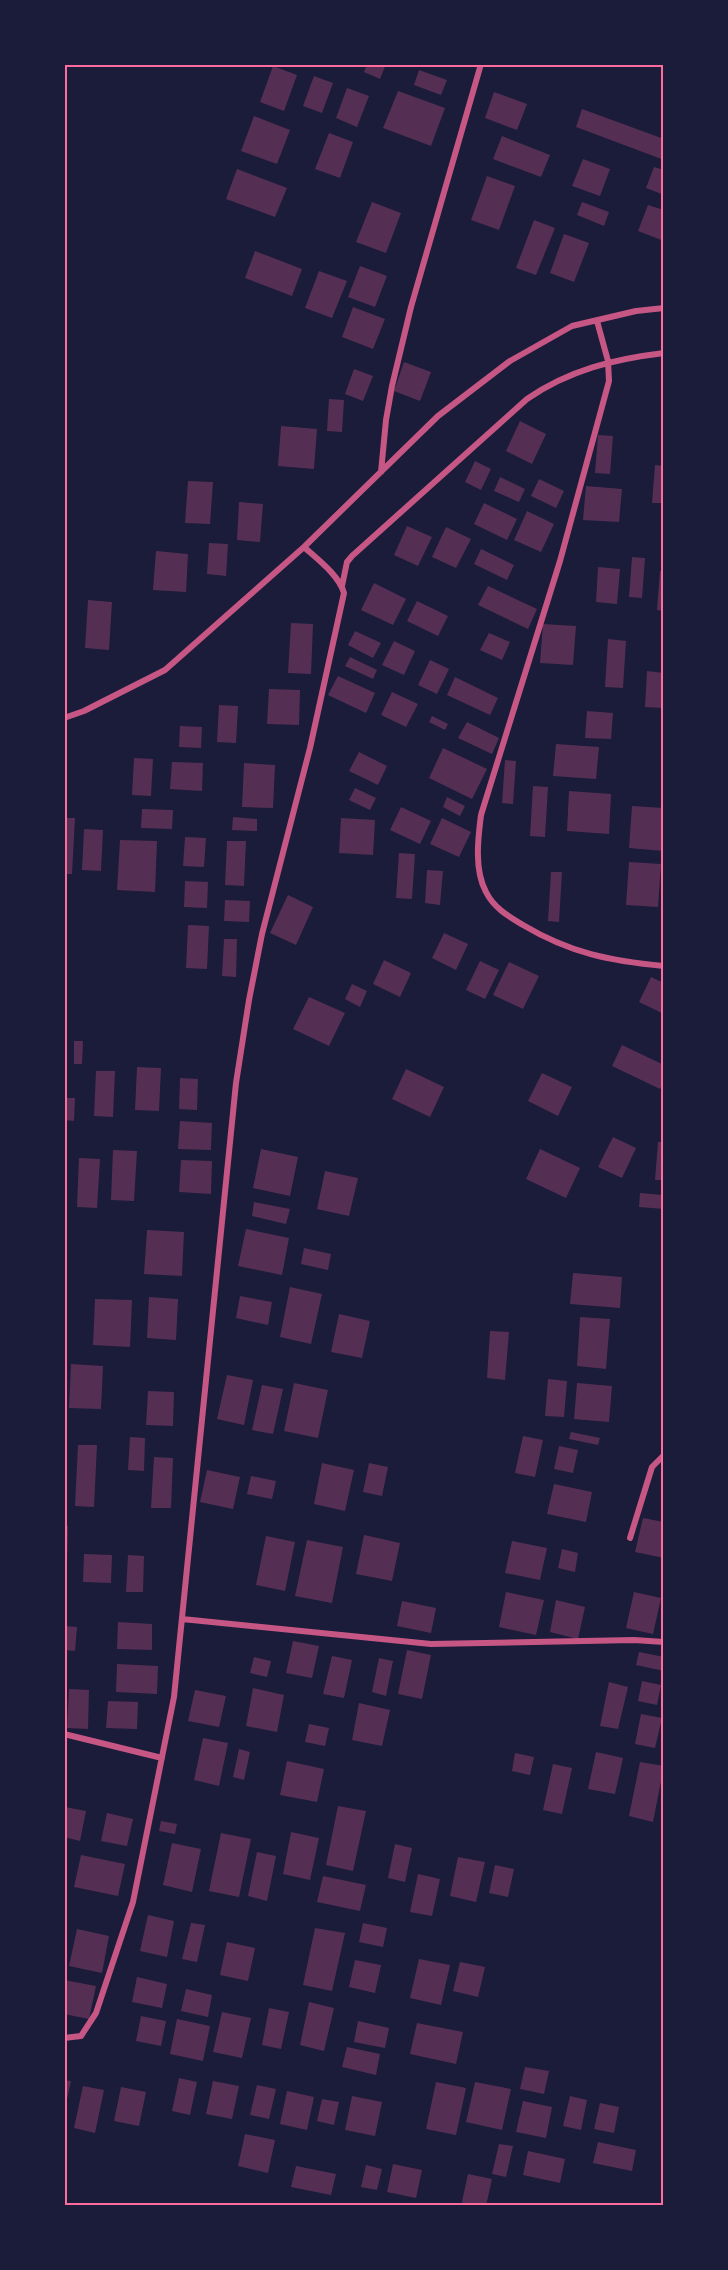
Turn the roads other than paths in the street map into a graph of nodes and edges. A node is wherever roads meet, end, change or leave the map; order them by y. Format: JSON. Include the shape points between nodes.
{"nodes":[{"id":1,"x":481,"y":64,"type":"edge"},
{"id":2,"x":663,"y":308,"type":"edge"},
{"id":3,"x":598,"y":323,"type":"junction"},
{"id":4,"x":663,"y":353,"type":"edge"},
{"id":5,"x":608,"y":361,"type":"junction"},
{"id":6,"x":381,"y":472,"type":"junction"},
{"id":7,"x":306,"y":549,"type":"junction"},
{"id":8,"x":342,"y":586,"type":"junction"},
{"id":9,"x":64,"y":718,"type":"edge"},
{"id":10,"x":663,"y":966,"type":"edge"},
{"id":11,"x":663,"y":1455,"type":"edge"},
{"id":12,"x":630,"y":1538,"type":"dead end"},
{"id":13,"x":182,"y":1619,"type":"junction"},
{"id":14,"x":663,"y":1642,"type":"edge"},
{"id":15,"x":64,"y":1734,"type":"edge"},
{"id":16,"x":162,"y":1758,"type":"junction"},
{"id":17,"x":64,"y":2038,"type":"edge"}],
"edges":[{"from":1,"to":6,"type":"street","via":[[411,307],[392,386]]},
{"from":2,"to":3,"type":"street","via":[[636,311]]},
{"from":3,"to":5,"type":"street"},
{"from":3,"to":6,"type":"street","via":[[572,326],[510,361],[438,416]]},
{"from":4,"to":5,"type":"street"},
{"from":5,"to":8,"type":"street","via":[[568,376],[527,399],[351,556]]},
{"from":5,"to":10,"type":"street","via":[[609,381],[560,561],[481,815],[480,873],[492,903],[535,932],[593,956]]},
{"from":6,"to":7,"type":"street"},
{"from":7,"to":8,"type":"street"},
{"from":7,"to":9,"type":"street","via":[[165,670]]},
{"from":8,"to":13,"type":"street","via":[[344,593],[310,748],[262,934],[245,1024]]},
{"from":11,"to":12,"type":"street","via":[[652,1467]]},
{"from":13,"to":14,"type":"street","via":[[431,1644]]},
{"from":13,"to":16,"type":"street","via":[[174,1696]]},
{"from":15,"to":16,"type":"street"},
{"from":16,"to":17,"type":"street","via":[[132,1902],[96,2013],[81,2036]]}]}
